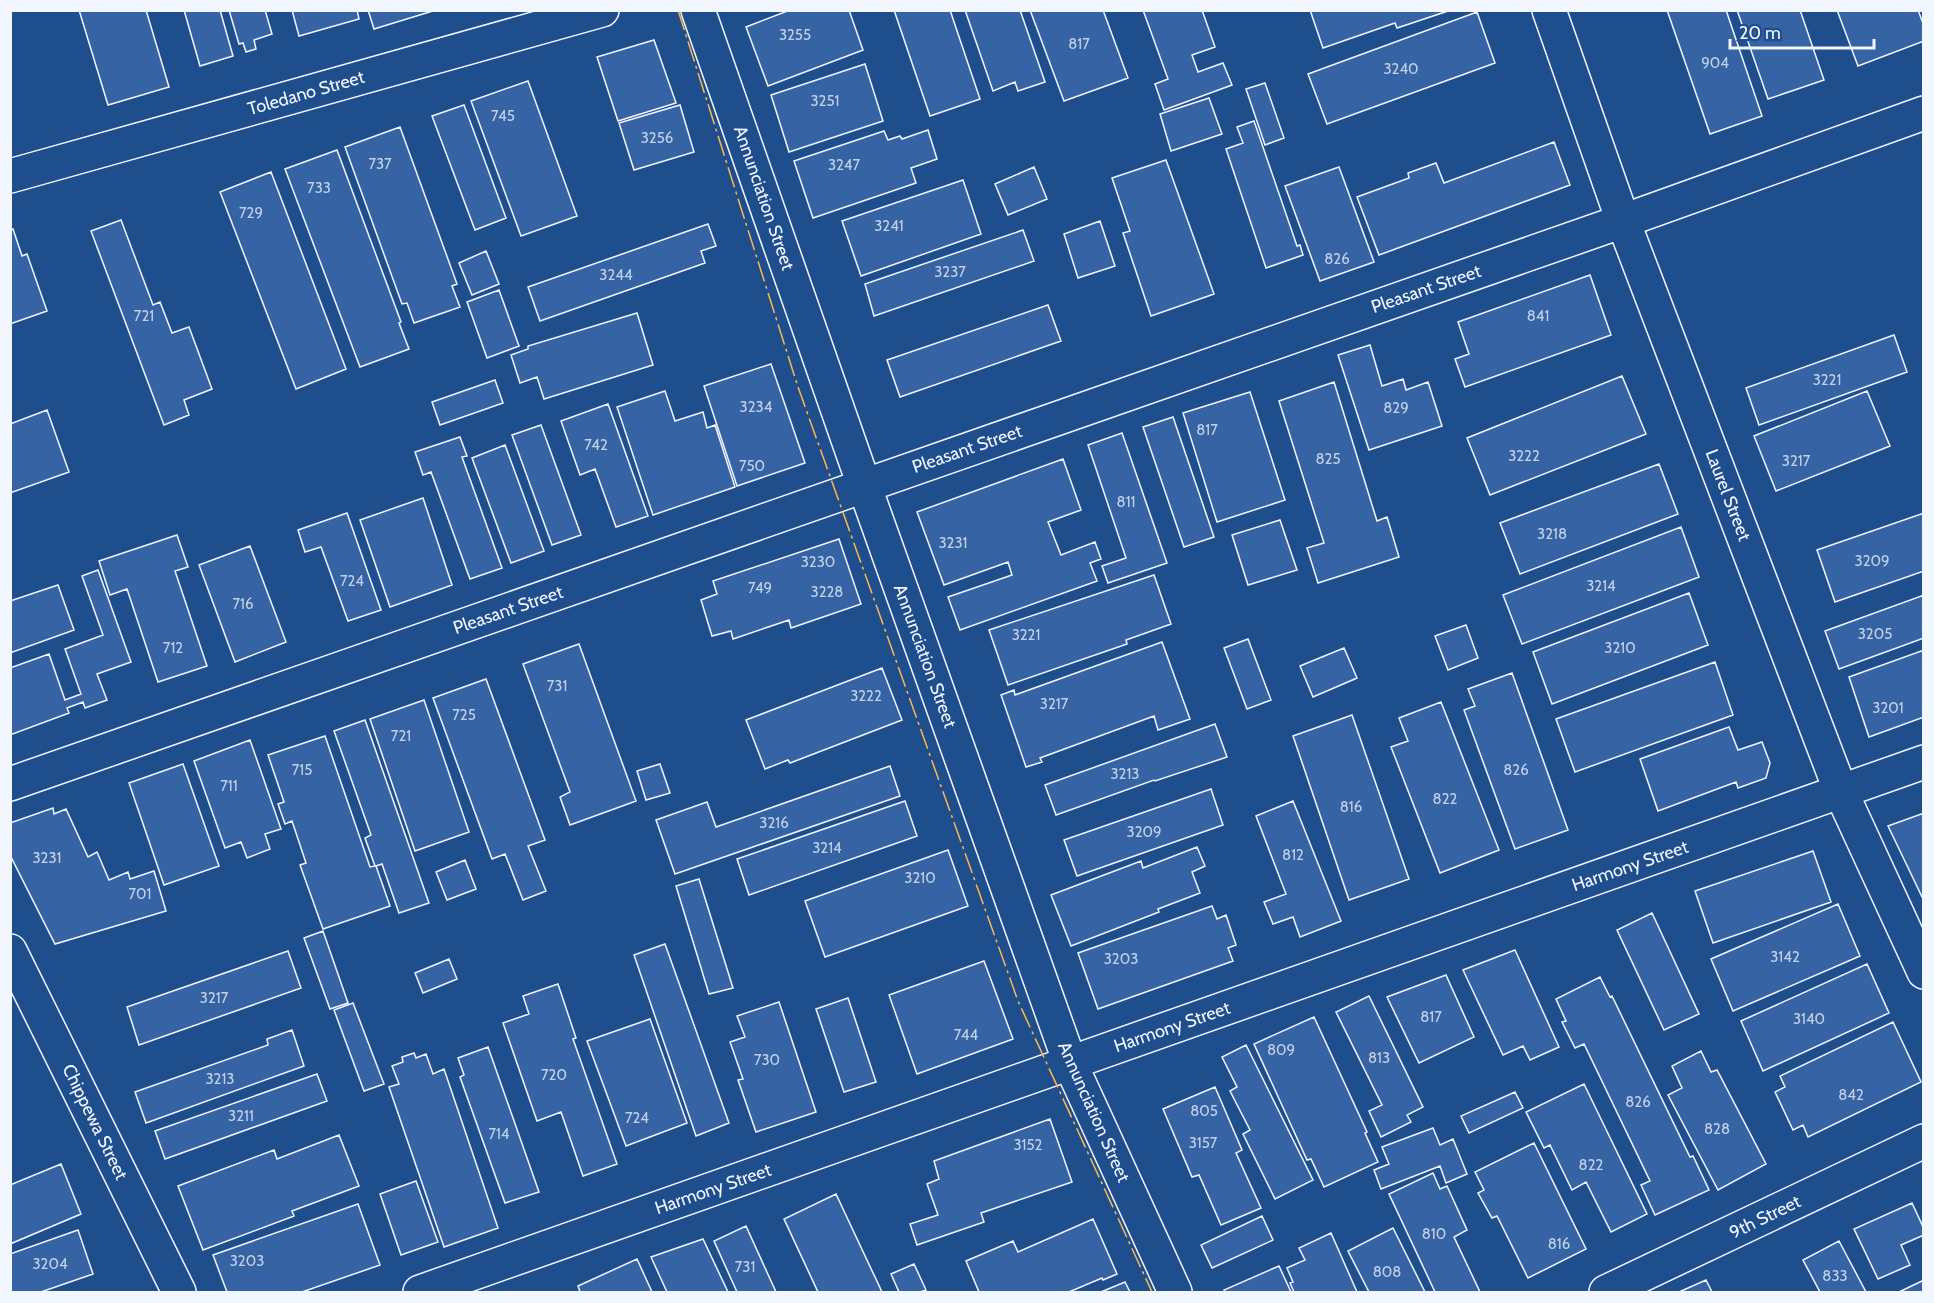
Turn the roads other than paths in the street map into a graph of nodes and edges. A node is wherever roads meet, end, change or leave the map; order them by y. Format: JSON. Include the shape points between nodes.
{"nodes":[{"id":1,"x":602,"y":10,"type":"edge"},
{"id":2,"x":698,"y":10,"type":"edge"},
{"id":3,"x":1549,"y":10,"type":"edge"},
{"id":4,"x":1923,"y":113,"type":"edge"},
{"id":5,"x":10,"y":176,"type":"edge"},
{"id":6,"x":1623,"y":221,"type":"junction"},
{"id":7,"x":864,"y":485,"type":"junction"},
{"id":8,"x":1923,"y":762,"type":"edge"},
{"id":9,"x":10,"y":784,"type":"edge"},
{"id":10,"x":1841,"y":792,"type":"junction"},
{"id":11,"x":10,"y":951,"type":"edge"},
{"id":12,"x":1923,"y":972,"type":"edge"},
{"id":13,"x":1070,"y":1063,"type":"junction"},
{"id":14,"x":1923,"y":1141,"type":"edge"},
{"id":15,"x":179,"y":1293,"type":"edge"},
{"id":16,"x":420,"y":1293,"type":"edge"},
{"id":17,"x":1175,"y":1293,"type":"edge"},
{"id":18,"x":1606,"y":1293,"type":"edge"}],
"edges":[{"from":1,"to":5,"type":"street","name":"Toledano Street"},
{"from":2,"to":7,"type":"street","name":"Annunciation Street"},
{"from":3,"to":6,"type":"street","name":"Laurel Street"},
{"from":4,"to":6,"type":"street","name":"Pleasant Street"},
{"from":6,"to":7,"type":"street","name":"Pleasant Street"},
{"from":6,"to":10,"type":"street","name":"Laurel Street"},
{"from":7,"to":9,"type":"street","name":"Pleasant Street"},
{"from":7,"to":13,"type":"street","name":"Annunciation Street"},
{"from":8,"to":10,"type":"street","name":"Harmony Street"},
{"from":10,"to":12,"type":"street","name":"Laurel Street"},
{"from":10,"to":13,"type":"street","name":"Harmony Street"},
{"from":11,"to":15,"type":"street","name":"Chippewa Street"},
{"from":13,"to":16,"type":"street","name":"Harmony Street"},
{"from":13,"to":17,"type":"street","name":"Annunciation Street"},
{"from":14,"to":18,"type":"street","name":"9th Street"}]}
